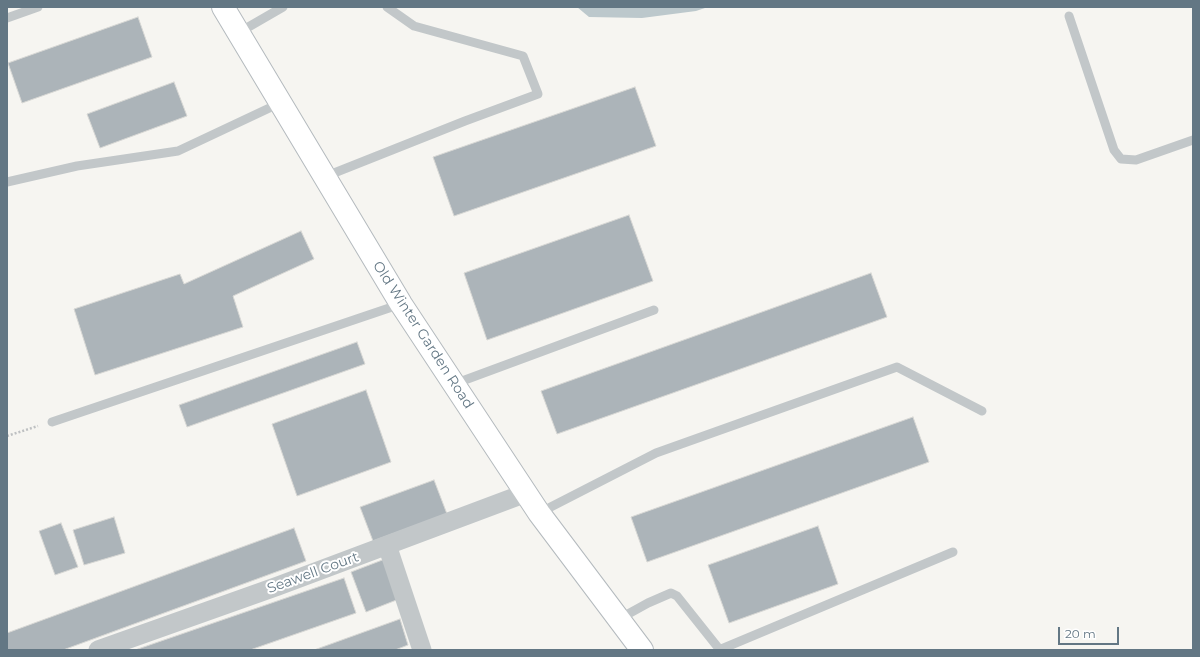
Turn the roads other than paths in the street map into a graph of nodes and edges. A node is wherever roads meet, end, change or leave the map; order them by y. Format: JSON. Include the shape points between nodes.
{"nodes":[{"id":1,"x":38,"y":7,"type":"edge"},
{"id":2,"x":223,"y":7,"type":"edge"},
{"id":3,"x":283,"y":7,"type":"edge"},
{"id":4,"x":387,"y":7,"type":"edge"},
{"id":5,"x":1069,"y":16,"type":"dead end"},
{"id":6,"x":7,"y":18,"type":"edge"},
{"id":7,"x":238,"y":33,"type":"junction"},
{"id":8,"x":280,"y":103,"type":"junction"},
{"id":9,"x":1193,"y":140,"type":"edge"},
{"id":10,"x":324,"y":177,"type":"junction"},
{"id":11,"x":7,"y":182,"type":"edge"},
{"id":12,"x":401,"y":304,"type":"junction"},
{"id":13,"x":654,"y":310,"type":"dead end"},
{"id":14,"x":454,"y":384,"type":"junction"},
{"id":15,"x":982,"y":411,"type":"dead end"},
{"id":16,"x":52,"y":422,"type":"road end"},
{"id":17,"x":526,"y":493,"type":"junction"},
{"id":18,"x":539,"y":513,"type":"junction"},
{"id":19,"x":387,"y":545,"type":"junction"},
{"id":20,"x":953,"y":552,"type":"dead end"},
{"id":21,"x":618,"y":618,"type":"junction"},
{"id":22,"x":98,"y":650,"type":"edge"},
{"id":23,"x":422,"y":650,"type":"edge"},
{"id":24,"x":642,"y":650,"type":"edge"},
{"id":25,"x":720,"y":650,"type":"edge"}],
"edges":[{"from":1,"to":6,"type":"lane"},
{"from":2,"to":7,"type":"main road","name":"Old Winter Garden Road"},
{"from":3,"to":7,"type":"lane"},
{"from":4,"to":10,"type":"lane","via":[[414,26],[523,56],[538,94]]},
{"from":5,"to":9,"type":"lane","via":[[1114,150],[1122,159],[1136,160]]},
{"from":7,"to":8,"type":"main road","name":"Old Winter Garden Road"},
{"from":8,"to":10,"type":"main road","name":"Old Winter Garden Road"},
{"from":8,"to":11,"type":"lane","via":[[178,151],[77,166]]},
{"from":10,"to":12,"type":"main road","name":"Old Winter Garden Road"},
{"from":12,"to":14,"type":"main road","name":"Old Winter Garden Road"},
{"from":12,"to":16,"type":"lane"},
{"from":13,"to":14,"type":"lane"},
{"from":14,"to":17,"type":"main road","name":"Old Winter Garden Road"},
{"from":15,"to":18,"type":"lane","via":[[897,367],[656,453]]},
{"from":17,"to":18,"type":"main road","name":"Old Winter Garden Road"},
{"from":17,"to":19,"type":"street","name":"Seawell Court"},
{"from":18,"to":21,"type":"main road","name":"Old Winter Garden Road"},
{"from":19,"to":22,"type":"street","name":"Seawell Court"},
{"from":19,"to":23,"type":"street"},
{"from":20,"to":25,"type":"lane"},
{"from":21,"to":24,"type":"main road","name":"Old Winter Garden Road"},
{"from":21,"to":25,"type":"lane","via":[[671,593],[677,596]]}]}
